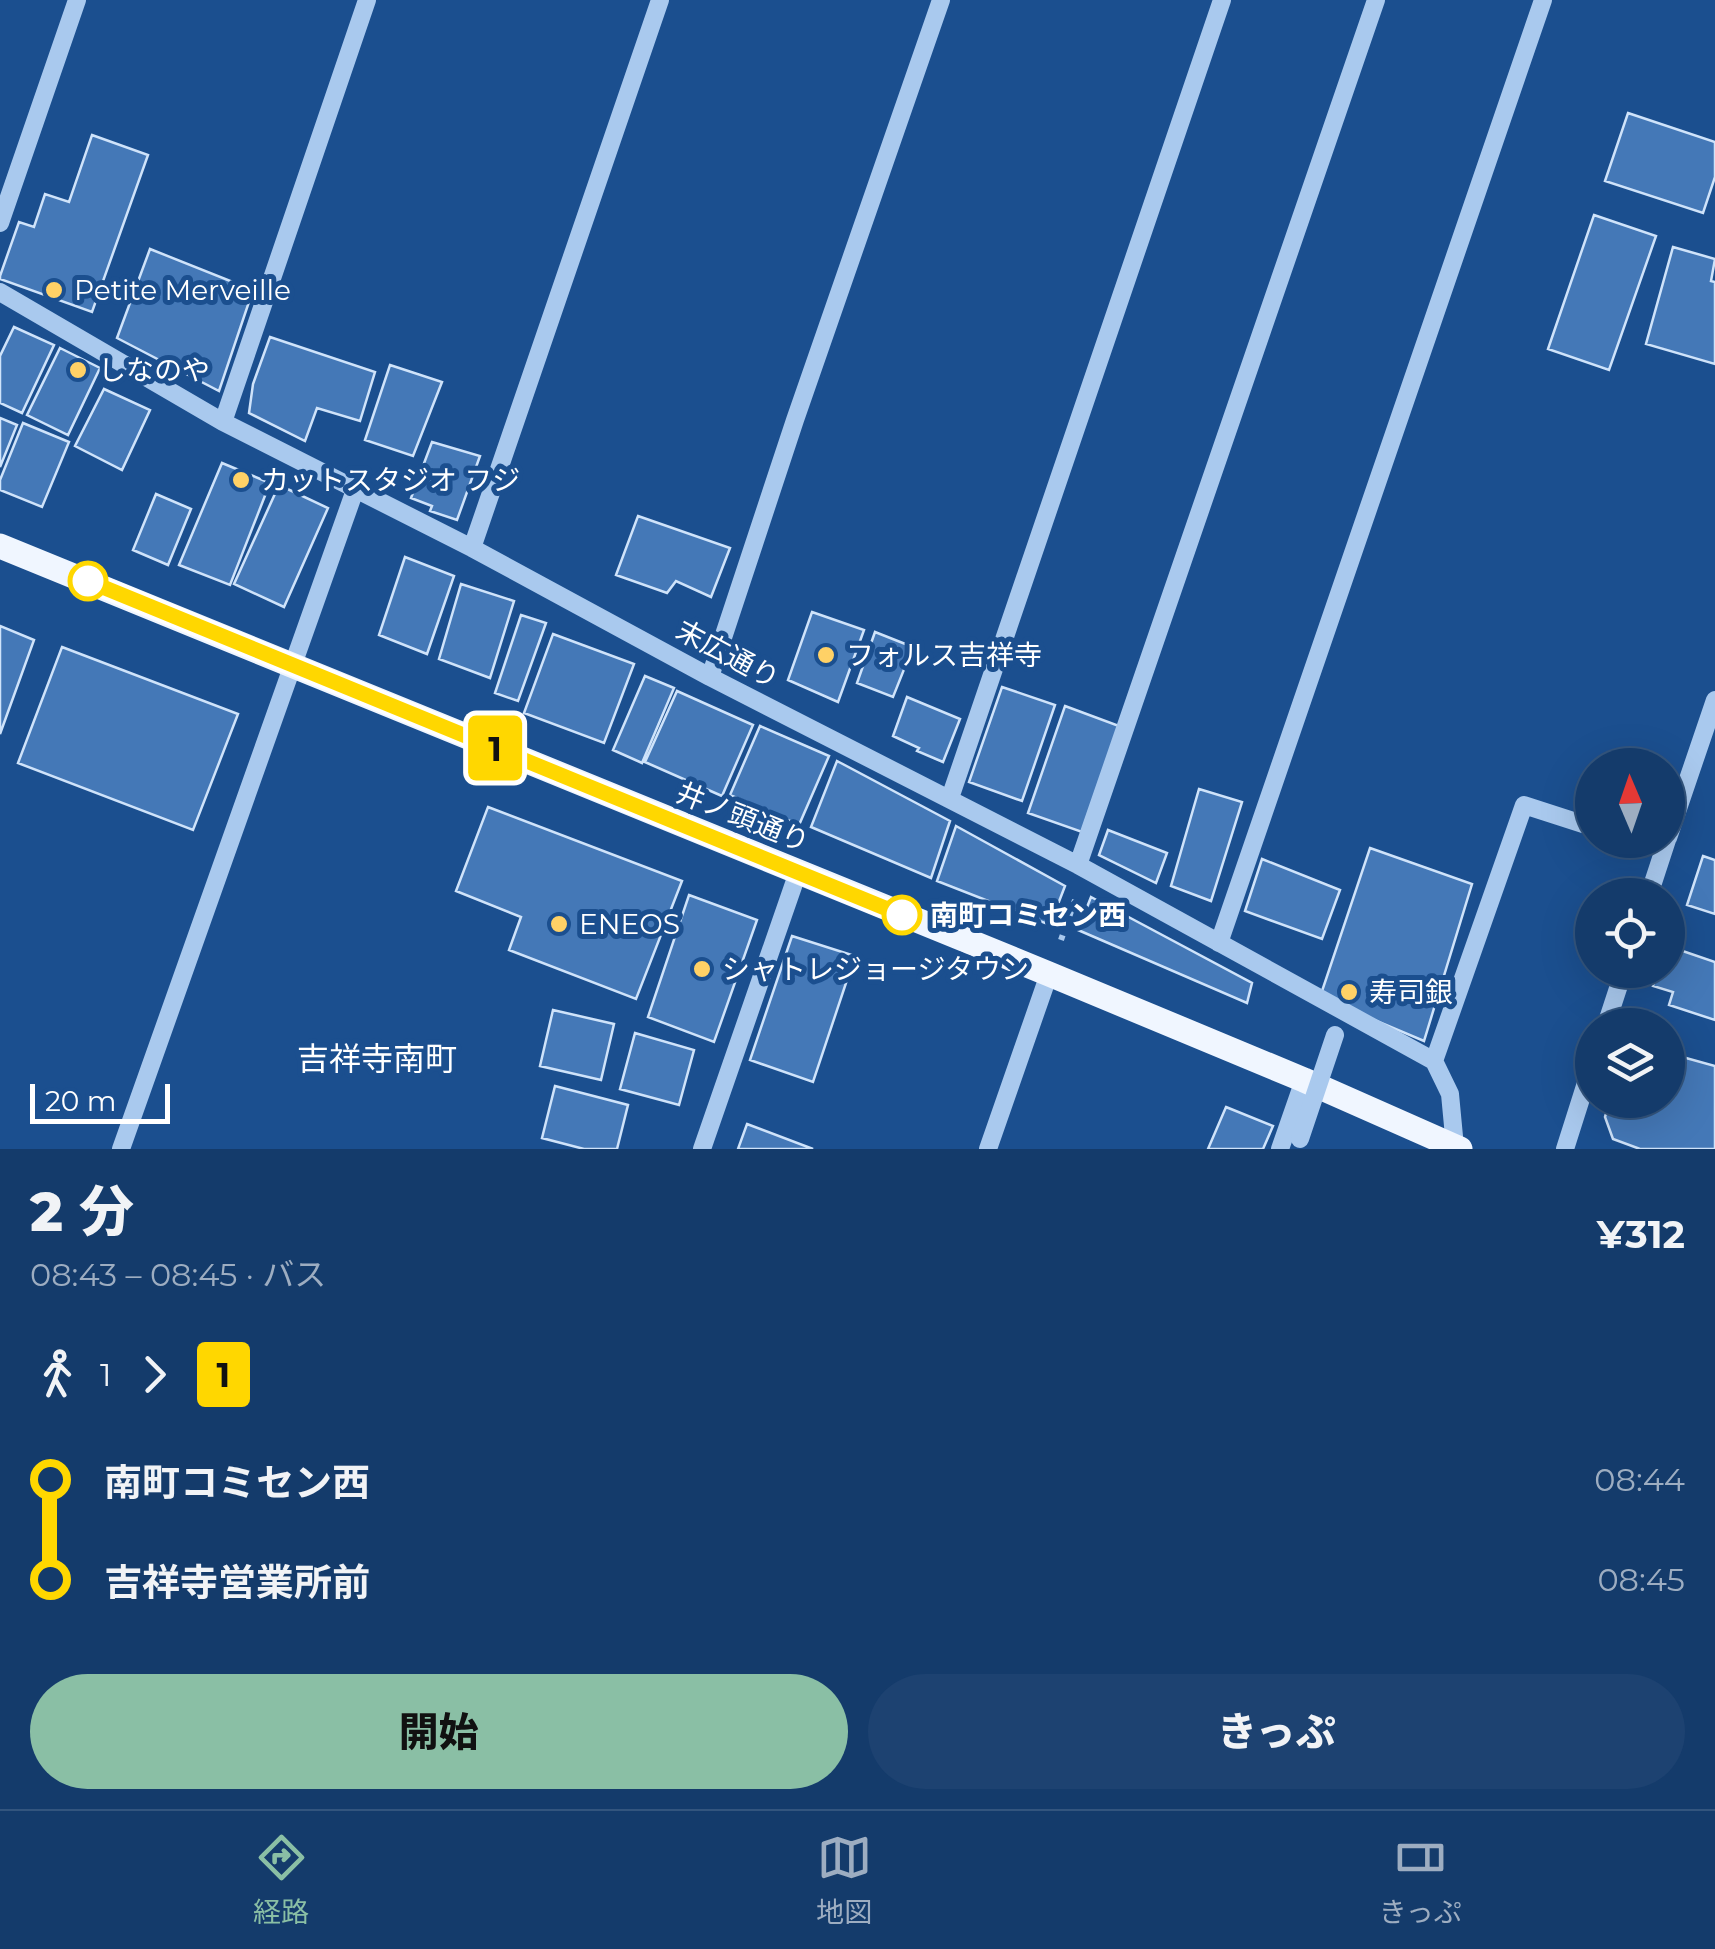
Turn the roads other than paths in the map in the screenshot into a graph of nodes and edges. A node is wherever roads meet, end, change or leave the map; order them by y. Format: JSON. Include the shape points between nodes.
{"nodes":[{"id":1,"x":77,"y":0,"type":"edge"},
{"id":2,"x":366,"y":0,"type":"edge"},
{"id":3,"x":660,"y":0,"type":"edge"},
{"id":4,"x":941,"y":0,"type":"edge"},
{"id":5,"x":1222,"y":0,"type":"edge"},
{"id":6,"x":1376,"y":0,"type":"edge"},
{"id":7,"x":1543,"y":0,"type":"edge"},
{"id":8,"x":0,"y":223,"type":"edge"},
{"id":9,"x":0,"y":292,"type":"edge"},
{"id":10,"x":223,"y":422,"type":"junction"},
{"id":11,"x":355,"y":490,"type":"junction"},
{"id":12,"x":0,"y":546,"type":"edge"},
{"id":13,"x":472,"y":548,"type":"junction"},
{"id":14,"x":293,"y":664,"type":"junction"},
{"id":15,"x":710,"y":677,"type":"junction"},
{"id":16,"x":1715,"y":700,"type":"edge"},
{"id":17,"x":1685,"y":787,"type":"edge"},
{"id":18,"x":950,"y":798,"type":"junction"},
{"id":19,"x":1575,"y":822,"type":"edge"},
{"id":20,"x":1081,"y":868,"type":"junction"},
{"id":21,"x":798,"y":872,"type":"junction"},
{"id":22,"x":1218,"y":943,"type":"junction"},
{"id":23,"x":1049,"y":974,"type":"junction"},
{"id":24,"x":1335,"y":1034,"type":"dead end"},
{"id":25,"x":1434,"y":1061,"type":"junction"},
{"id":26,"x":1304,"y":1080,"type":"junction"},
{"id":27,"x":1575,"y":1116,"type":"edge"},
{"id":28,"x":1300,"y":1139,"type":"dead end"},
{"id":29,"x":1458,"y":1148,"type":"edge"},
{"id":30,"x":121,"y":1149,"type":"edge"},
{"id":31,"x":702,"y":1149,"type":"edge"},
{"id":32,"x":988,"y":1149,"type":"edge"},
{"id":33,"x":1280,"y":1149,"type":"edge"},
{"id":34,"x":1564,"y":1149,"type":"edge"}],
"edges":[{"from":1,"to":8,"type":"street"},
{"from":2,"to":10,"type":"street"},
{"from":3,"to":13,"type":"street"},
{"from":4,"to":15,"type":"street"},
{"from":5,"to":18,"type":"street"},
{"from":6,"to":20,"type":"street"},
{"from":7,"to":22,"type":"street"},
{"from":9,"to":10,"type":"street","name":"末広通り"},
{"from":10,"to":11,"type":"street","name":"末広通り"},
{"from":11,"to":13,"type":"street","name":"末広通り"},
{"from":11,"to":14,"type":"street"},
{"from":12,"to":14,"type":"main road","name":"井ノ頭通り"},
{"from":13,"to":15,"type":"street","name":"末広通り"},
{"from":14,"to":21,"type":"main road","name":"井ノ頭通り"},
{"from":14,"to":30,"type":"street"},
{"from":15,"to":18,"type":"street","name":"末広通り"},
{"from":16,"to":17,"type":"street"},
{"from":18,"to":20,"type":"street","name":"末広通り"},
{"from":19,"to":25,"type":"street","via":[[1524,805]]},
{"from":20,"to":22,"type":"street","name":"末広通り"},
{"from":21,"to":23,"type":"main road","name":"井ノ頭通り"},
{"from":21,"to":31,"type":"street"},
{"from":22,"to":25,"type":"street","name":"末広通り"},
{"from":23,"to":26,"type":"main road","name":"井ノ頭通り"},
{"from":23,"to":32,"type":"street"},
{"from":24,"to":28,"type":"street","bridge":true},
{"from":25,"to":29,"type":"street","via":[[1450,1094]]},
{"from":26,"to":29,"type":"main road","name":"井ノ頭通り"},
{"from":26,"to":33,"type":"street"},
{"from":27,"to":34,"type":"street"}]}
